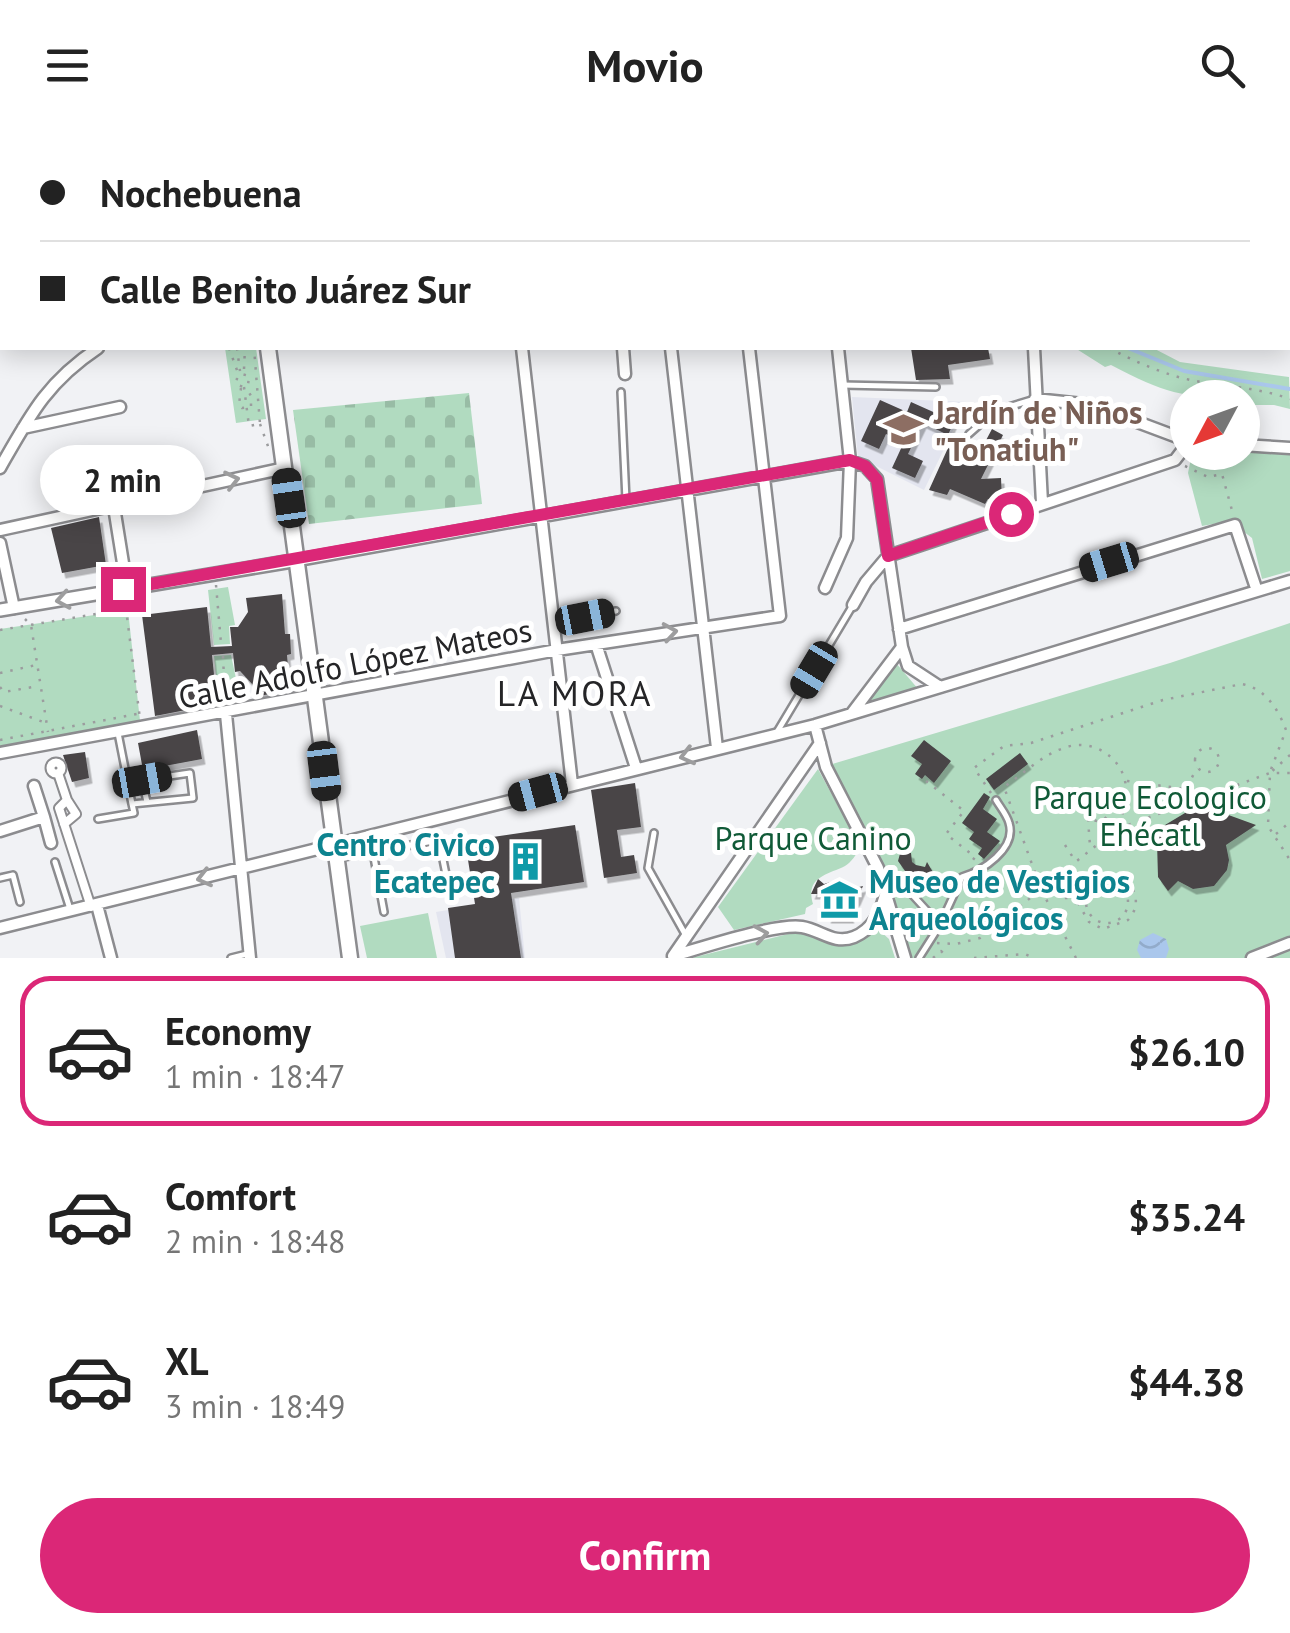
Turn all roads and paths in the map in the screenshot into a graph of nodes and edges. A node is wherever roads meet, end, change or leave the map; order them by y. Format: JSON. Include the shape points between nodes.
{"nodes":[{"id":1,"x":95,"y":350,"type":"edge"},
{"id":2,"x":258,"y":350,"type":"edge"},
{"id":3,"x":258,"y":350,"type":"edge"},
{"id":4,"x":522,"y":350,"type":"edge"},
{"id":5,"x":623,"y":350,"type":"edge"},
{"id":6,"x":671,"y":350,"type":"edge"},
{"id":7,"x":749,"y":350,"type":"edge"},
{"id":8,"x":838,"y":350,"type":"edge"},
{"id":9,"x":1034,"y":350,"type":"edge"},
{"id":10,"x":1113,"y":350,"type":"edge"},
{"id":11,"x":240,"y":352,"type":"edge"},
{"id":12,"x":241,"y":372,"type":"junction"},
{"id":13,"x":625,"y":374,"type":"dead end"},
{"id":14,"x":842,"y":385,"type":"junction"},
{"id":15,"x":244,"y":387,"type":"junction"},
{"id":16,"x":936,"y":387,"type":"dead end"},
{"id":17,"x":621,"y":392,"type":"dead end"},
{"id":18,"x":1290,"y":399,"type":"edge"},
{"id":19,"x":1035,"y":400,"type":"junction"},
{"id":20,"x":120,"y":406,"type":"dead end"},
{"id":21,"x":252,"y":406,"type":"junction"},
{"id":22,"x":260,"y":424,"type":"junction"},
{"id":23,"x":23,"y":428,"type":"junction"},
{"id":24,"x":969,"y":434,"type":"dead end"},
{"id":25,"x":1170,"y":435,"type":"edge"},
{"id":26,"x":1260,"y":446,"type":"edge"},
{"id":27,"x":1290,"y":448,"type":"edge"},
{"id":28,"x":850,"y":460,"type":"junction"},
{"id":29,"x":1170,"y":462,"type":"edge"},
{"id":30,"x":0,"y":468,"type":"edge"},
{"id":31,"x":279,"y":469,"type":"junction"},
{"id":32,"x":1194,"y":470,"type":"edge"},
{"id":33,"x":764,"y":476,"type":"junction"},
{"id":34,"x":688,"y":489,"type":"junction"},
{"id":35,"x":626,"y":500,"type":"junction"},
{"id":36,"x":1042,"y":503,"type":"junction"},
{"id":37,"x":114,"y":507,"type":"junction"},
{"id":38,"x":542,"y":515,"type":"junction"},
{"id":39,"x":1236,"y":525,"type":"junction"},
{"id":40,"x":0,"y":530,"type":"edge"},
{"id":41,"x":0,"y":543,"type":"edge"},
{"id":42,"x":888,"y":556,"type":"junction"},
{"id":43,"x":298,"y":560,"type":"junction"},
{"id":44,"x":214,"y":573,"type":"junction"},
{"id":45,"x":1290,"y":580,"type":"edge"},
{"id":46,"x":127,"y":588,"type":"junction"},
{"id":47,"x":825,"y":588,"type":"dead end"},
{"id":48,"x":1256,"y":591,"type":"junction"},
{"id":49,"x":853,"y":605,"type":"joint"},
{"id":50,"x":14,"y":608,"type":"junction"},
{"id":51,"x":0,"y":610,"type":"edge"},
{"id":52,"x":616,"y":611,"type":"dead end"},
{"id":53,"x":554,"y":622,"type":"junction"},
{"id":54,"x":31,"y":625,"type":"junction"},
{"id":55,"x":704,"y":627,"type":"junction"},
{"id":56,"x":900,"y":628,"type":"junction"},
{"id":57,"x":0,"y":630,"type":"edge"},
{"id":58,"x":222,"y":644,"type":"dead end"},
{"id":59,"x":596,"y":644,"type":"junction"},
{"id":60,"x":902,"y":647,"type":"junction"},
{"id":61,"x":557,"y":650,"type":"junction"},
{"id":62,"x":223,"y":656,"type":"dead end"},
{"id":63,"x":38,"y":665,"type":"junction"},
{"id":64,"x":0,"y":672,"type":"edge"},
{"id":65,"x":41,"y":686,"type":"junction"},
{"id":66,"x":0,"y":687,"type":"edge"},
{"id":67,"x":940,"y":687,"type":"junction"},
{"id":68,"x":314,"y":696,"type":"junction"},
{"id":69,"x":0,"y":706,"type":"edge"},
{"id":70,"x":852,"y":713,"type":"junction"},
{"id":71,"x":226,"y":714,"type":"junction"},
{"id":72,"x":47,"y":723,"type":"junction"},
{"id":73,"x":815,"y":724,"type":"junction"},
{"id":74,"x":48,"y":731,"type":"junction"},
{"id":75,"x":118,"y":732,"type":"junction"},
{"id":76,"x":775,"y":734,"type":"junction"},
{"id":77,"x":0,"y":740,"type":"edge"},
{"id":78,"x":820,"y":743,"type":"junction"},
{"id":79,"x":49,"y":744,"type":"junction"},
{"id":80,"x":717,"y":748,"type":"junction"},
{"id":81,"x":0,"y":753,"type":"edge"},
{"id":82,"x":1290,"y":755,"type":"edge"},
{"id":83,"x":1197,"y":767,"type":"junction"},
{"id":84,"x":636,"y":768,"type":"junction"},
{"id":85,"x":1270,"y":773,"type":"junction"},
{"id":86,"x":1290,"y":773,"type":"edge"},
{"id":87,"x":926,"y":780,"type":"dead end"},
{"id":88,"x":1125,"y":780,"type":"junction"},
{"id":89,"x":572,"y":784,"type":"junction"},
{"id":90,"x":34,"y":786,"type":"dead end"},
{"id":91,"x":1185,"y":789,"type":"junction"},
{"id":92,"x":66,"y":800,"type":"junction"},
{"id":93,"x":996,"y":800,"type":"joint"},
{"id":94,"x":147,"y":802,"type":"junction"},
{"id":95,"x":132,"y":804,"type":"junction"},
{"id":96,"x":1176,"y":807,"type":"junction"},
{"id":97,"x":1088,"y":816,"type":"junction"},
{"id":98,"x":44,"y":817,"type":"junction"},
{"id":99,"x":98,"y":818,"type":"dead end"},
{"id":100,"x":1290,"y":822,"type":"edge"},
{"id":101,"x":64,"y":824,"type":"junction"},
{"id":102,"x":1118,"y":829,"type":"junction"},
{"id":103,"x":0,"y":831,"type":"edge"},
{"id":104,"x":654,"y":833,"type":"dead end"},
{"id":105,"x":1274,"y":836,"type":"junction"},
{"id":106,"x":51,"y":844,"type":"dead end"},
{"id":107,"x":1065,"y":845,"type":"dead end"},
{"id":108,"x":1090,"y":848,"type":"junction"},
{"id":109,"x":334,"y":852,"type":"junction"},
{"id":110,"x":374,"y":852,"type":"junction"},
{"id":111,"x":1290,"y":860,"type":"edge"},
{"id":112,"x":1075,"y":861,"type":"junction"},
{"id":113,"x":56,"y":862,"type":"dead end"},
{"id":114,"x":243,"y":868,"type":"junction"},
{"id":115,"x":1116,"y":874,"type":"junction"},
{"id":116,"x":962,"y":877,"type":"junction"},
{"id":117,"x":0,"y":878,"type":"edge"},
{"id":118,"x":1113,"y":882,"type":"junction"},
{"id":119,"x":1048,"y":884,"type":"junction"},
{"id":120,"x":908,"y":890,"type":"dead end"},
{"id":121,"x":1041,"y":890,"type":"junction"},
{"id":122,"x":1079,"y":890,"type":"junction"},
{"id":123,"x":886,"y":894,"type":"junction"},
{"id":124,"x":1069,"y":898,"type":"junction"},
{"id":125,"x":451,"y":899,"type":"dead end"},
{"id":126,"x":20,"y":902,"type":"dead end"},
{"id":127,"x":1078,"y":903,"type":"junction"},
{"id":128,"x":94,"y":906,"type":"junction"},
{"id":129,"x":70,"y":912,"type":"junction"},
{"id":130,"x":384,"y":912,"type":"dead end"},
{"id":131,"x":1124,"y":912,"type":"junction"},
{"id":132,"x":1092,"y":916,"type":"junction"},
{"id":133,"x":1132,"y":916,"type":"junction"},
{"id":134,"x":1087,"y":920,"type":"junction"},
{"id":135,"x":1104,"y":922,"type":"junction"},
{"id":136,"x":940,"y":925,"type":"junction"},
{"id":137,"x":694,"y":926,"type":"junction"},
{"id":138,"x":0,"y":928,"type":"edge"},
{"id":139,"x":870,"y":928,"type":"junction"},
{"id":140,"x":896,"y":929,"type":"junction"},
{"id":141,"x":1103,"y":929,"type":"junction"},
{"id":142,"x":687,"y":937,"type":"junction"},
{"id":143,"x":930,"y":942,"type":"junction"},
{"id":144,"x":959,"y":943,"type":"junction"},
{"id":145,"x":1290,"y":943,"type":"edge"},
{"id":146,"x":716,"y":945,"type":"junction"},
{"id":147,"x":250,"y":956,"type":"edge"},
{"id":148,"x":948,"y":956,"type":"edge"},
{"id":149,"x":670,"y":957,"type":"edge"},
{"id":150,"x":111,"y":958,"type":"edge"},
{"id":151,"x":231,"y":958,"type":"edge"},
{"id":152,"x":350,"y":958,"type":"edge"},
{"id":153,"x":905,"y":958,"type":"edge"},
{"id":154,"x":918,"y":958,"type":"edge"},
{"id":155,"x":934,"y":958,"type":"edge"},
{"id":156,"x":974,"y":958,"type":"edge"},
{"id":157,"x":1034,"y":958,"type":"edge"},
{"id":158,"x":1076,"y":958,"type":"edge"},
{"id":159,"x":1252,"y":958,"type":"edge"}],
"edges":[{"from":1,"to":23,"type":"street","via":[[47,389]]},
{"from":2,"to":21,"type":"path"},
{"from":3,"to":31,"type":"main road"},
{"from":4,"to":38,"type":"street"},
{"from":5,"to":13,"type":"street"},
{"from":6,"to":34,"type":"street"},
{"from":7,"to":33,"type":"street"},
{"from":8,"to":14,"type":"street"},
{"from":9,"to":19,"type":"street"},
{"from":10,"to":18,"type":"path","via":[[1185,379]]},
{"from":11,"to":12,"type":"path"},
{"from":11,"to":12,"type":"path","via":[[246,360]]},
{"from":12,"to":15,"type":"path","via":[[250,378]]},
{"from":12,"to":15,"type":"path","via":[[235,382]]},
{"from":14,"to":16,"type":"lane"},
{"from":14,"to":28,"type":"street"},
{"from":15,"to":21,"type":"path"},
{"from":15,"to":21,"type":"path","via":[[238,405]]},
{"from":17,"to":35,"type":"lane"},
{"from":19,"to":24,"type":"lane","via":[[995,410]]},
{"from":19,"to":25,"type":"street","via":[[1092,405]]},
{"from":19,"to":36,"type":"street"},
{"from":20,"to":23,"type":"street"},
{"from":21,"to":22,"type":"path"},
{"from":21,"to":22,"type":"path","via":[[249,426]]},
{"from":22,"to":31,"type":"path"},
{"from":23,"to":30,"type":"street"},
{"from":26,"to":27,"type":"street"},
{"from":28,"to":33,"type":"street"},
{"from":28,"to":42,"type":"street","via":[[877,480]]},
{"from":28,"to":47,"type":"street","via":[[847,538]]},
{"from":29,"to":36,"type":"street"},
{"from":37,"to":31,"type":"street","one_way":true},
{"from":31,"to":43,"type":"main road"},
{"from":32,"to":39,"type":"path","via":[[1222,474]]},
{"from":33,"to":34,"type":"street"},
{"from":33,"to":55,"type":"street","name":"Calle Adolfo López Mateos","via":[[780,616]]},
{"from":34,"to":35,"type":"street"},
{"from":34,"to":55,"type":"street"},
{"from":35,"to":38,"type":"street"},
{"from":36,"to":42,"type":"street"},
{"from":37,"to":40,"type":"street"},
{"from":37,"to":46,"type":"street"},
{"from":38,"to":43,"type":"street"},
{"from":38,"to":53,"type":"street"},
{"from":39,"to":48,"type":"street"},
{"from":39,"to":56,"type":"street"},
{"from":41,"to":50,"type":"street"},
{"from":42,"to":49,"type":"street"},
{"from":42,"to":56,"type":"street"},
{"from":43,"to":44,"type":"street"},
{"from":43,"to":68,"type":"main road"},
{"from":44,"to":46,"type":"street"},
{"from":44,"to":58,"type":"path"},
{"from":45,"to":48,"type":"street"},
{"from":46,"to":50,"type":"street","one_way":true},
{"from":48,"to":67,"type":"street"},
{"from":49,"to":76,"type":"lane"},
{"from":50,"to":51,"type":"street"},
{"from":52,"to":53,"type":"lane"},
{"from":53,"to":61,"type":"street"},
{"from":54,"to":57,"type":"path"},
{"from":54,"to":63,"type":"path"},
{"from":54,"to":74,"type":"path","via":[[126,609],[138,714]]},
{"from":59,"to":55,"type":"street","name":"Calle Adolfo López Mateos","one_way":true},
{"from":55,"to":80,"type":"street"},
{"from":56,"to":60,"type":"street"},
{"from":59,"to":61,"type":"street","name":"Calle Adolfo López Mateos"},
{"from":59,"to":84,"type":"street"},
{"from":60,"to":67,"type":"street","via":[[908,666]]},
{"from":60,"to":70,"type":"street"},
{"from":61,"to":68,"type":"street","name":"Calle Adolfo López Mateos"},
{"from":61,"to":89,"type":"street"},
{"from":62,"to":71,"type":"path"},
{"from":63,"to":64,"type":"path"},
{"from":63,"to":65,"type":"path"},
{"from":65,"to":66,"type":"path","via":[[4,692]]},
{"from":65,"to":72,"type":"path"},
{"from":67,"to":70,"type":"street"},
{"from":68,"to":71,"type":"street","name":"Calle Adolfo López Mateos"},
{"from":68,"to":109,"type":"main road"},
{"from":69,"to":72,"type":"path"},
{"from":70,"to":73,"type":"street"},
{"from":71,"to":75,"type":"street","name":"Calle Adolfo López Mateos"},
{"from":71,"to":114,"type":"street"},
{"from":72,"to":74,"type":"path"},
{"from":73,"to":76,"type":"street"},
{"from":73,"to":78,"type":"street"},
{"from":74,"to":77,"type":"path"},
{"from":75,"to":79,"type":"street","name":"Calle Adolfo López Mateos"},
{"from":75,"to":95,"type":"lane"},
{"from":76,"to":80,"type":"street"},
{"from":78,"to":123,"type":"street"},
{"from":78,"to":137,"type":"street"},
{"from":79,"to":81,"type":"street","name":"Calle Adolfo López Mateos"},
{"from":79,"to":92,"type":"street","via":[[62,768]]},
{"from":80,"to":84,"type":"street","one_way":true},
{"from":82,"to":85,"type":"path"},
{"from":83,"to":83,"type":"path","via":[[1214,770],[1219,756],[1201,750]]},
{"from":83,"to":91,"type":"path"},
{"from":84,"to":89,"type":"street"},
{"from":85,"to":86,"type":"path"},
{"from":85,"to":93,"type":"path","via":[[1286,730],[1268,698],[1242,684],[1004,746],[974,768]]},
{"from":85,"to":96,"type":"path"},
{"from":85,"to":105,"type":"path","via":[[1268,826]]},
{"from":87,"to":116,"type":"path","via":[[964,810],[946,834],[975,858]]},
{"from":88,"to":91,"type":"path"},
{"from":88,"to":102,"type":"path"},
{"from":88,"to":121,"type":"path","via":[[1106,752],[1077,744],[1004,787]]},
{"from":89,"to":109,"type":"street"},
{"from":90,"to":98,"type":"street"},
{"from":91,"to":96,"type":"path"},
{"from":92,"to":101,"type":"street","via":[[59,808]]},
{"from":92,"to":101,"type":"street","via":[[76,814]]},
{"from":93,"to":116,"type":"lane","via":[[1009,824],[1005,845],[989,864]]},
{"from":94,"to":94,"type":"lane","via":[[193,798],[190,772],[142,780]]},
{"from":94,"to":95,"type":"lane"},
{"from":95,"to":99,"type":"lane","via":[[134,813]]},
{"from":96,"to":102,"type":"path"},
{"from":97,"to":97,"type":"path","via":[[1101,821],[1109,813],[1104,800],[1092,800]]},
{"from":97,"to":108,"type":"path"},
{"from":98,"to":103,"type":"street"},
{"from":98,"to":106,"type":"street"},
{"from":100,"to":105,"type":"path"},
{"from":101,"to":128,"type":"street"},
{"from":102,"to":108,"type":"path"},
{"from":104,"to":142,"type":"lane","via":[[648,868]]},
{"from":105,"to":111,"type":"path"},
{"from":107,"to":112,"type":"path"},
{"from":108,"to":112,"type":"path"},
{"from":109,"to":110,"type":"lane"},
{"from":109,"to":114,"type":"street"},
{"from":109,"to":152,"type":"main road"},
{"from":110,"to":125,"type":"lane","via":[[439,840]]},
{"from":110,"to":130,"type":"lane"},
{"from":112,"to":119,"type":"path"},
{"from":113,"to":129,"type":"lane"},
{"from":114,"to":128,"type":"street","one_way":true},
{"from":114,"to":147,"type":"street"},
{"from":115,"to":118,"type":"path"},
{"from":115,"to":122,"type":"path","via":[[1094,876]]},
{"from":115,"to":133,"type":"path","via":[[1134,892]]},
{"from":116,"to":136,"type":"lane"},
{"from":117,"to":126,"type":"lane","via":[[13,875]]},
{"from":118,"to":131,"type":"path","via":[[1126,895]]},
{"from":118,"to":132,"type":"path","via":[[1089,891]]},
{"from":119,"to":121,"type":"path"},
{"from":119,"to":124,"type":"path"},
{"from":120,"to":136,"type":"lane"},
{"from":121,"to":144,"type":"path","via":[[980,938]]},
{"from":121,"to":158,"type":"path"},
{"from":122,"to":124,"type":"path"},
{"from":122,"to":127,"type":"path"},
{"from":123,"to":139,"type":"street"},
{"from":123,"to":140,"type":"street"},
{"from":124,"to":127,"type":"path"},
{"from":127,"to":134,"type":"path"},
{"from":128,"to":129,"type":"street"},
{"from":128,"to":150,"type":"street"},
{"from":129,"to":138,"type":"street"},
{"from":131,"to":133,"type":"path"},
{"from":131,"to":135,"type":"path"},
{"from":132,"to":134,"type":"path"},
{"from":132,"to":135,"type":"path"},
{"from":133,"to":141,"type":"path"},
{"from":134,"to":141,"type":"path"},
{"from":135,"to":141,"type":"path"},
{"from":136,"to":143,"type":"lane"},
{"from":137,"to":142,"type":"street"},
{"from":137,"to":146,"type":"street"},
{"from":139,"to":140,"type":"street"},
{"from":146,"to":139,"type":"street","one_way":true,"via":[[801,927],[831,938]]},
{"from":140,"to":153,"type":"street"},
{"from":142,"to":149,"type":"street"},
{"from":143,"to":144,"type":"path"},
{"from":143,"to":154,"type":"lane"},
{"from":144,"to":148,"type":"path"},
{"from":145,"to":159,"type":"street"},
{"from":146,"to":149,"type":"street"},
{"from":147,"to":151,"type":"lane"},
{"from":148,"to":155,"type":"path","via":[[938,952]]},
{"from":156,"to":157,"type":"path"}]}
